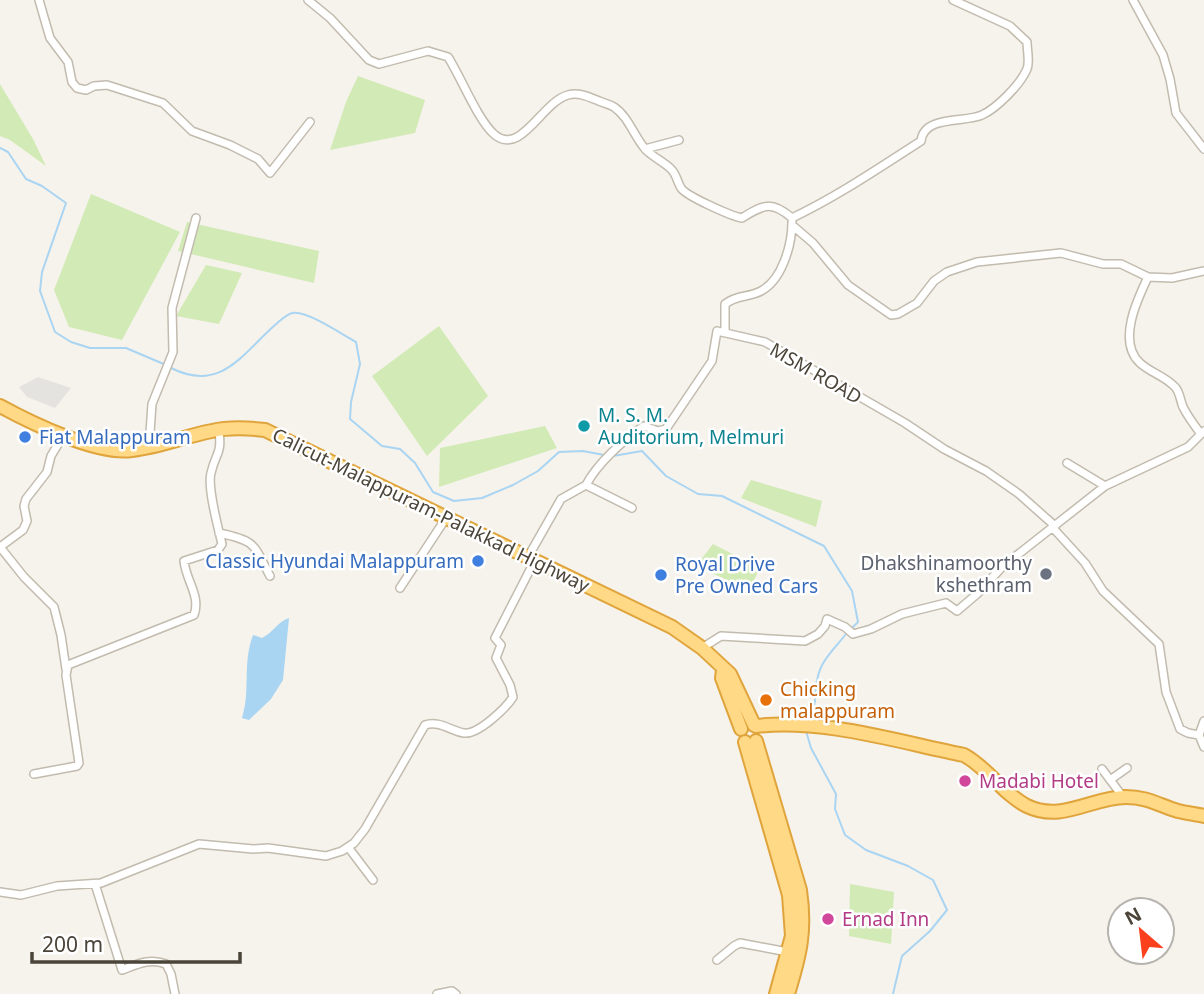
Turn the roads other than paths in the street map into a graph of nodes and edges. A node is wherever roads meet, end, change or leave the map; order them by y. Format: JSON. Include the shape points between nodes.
{"nodes":[{"id":1,"x":39,"y":0,"type":"edge"},
{"id":2,"x":309,"y":0,"type":"edge"},
{"id":3,"x":953,"y":0,"type":"edge"},
{"id":4,"x":1133,"y":0,"type":"edge"},
{"id":5,"x":310,"y":122,"type":"dead end"},
{"id":6,"x":679,"y":140,"type":"dead end"},
{"id":7,"x":645,"y":149,"type":"junction"},
{"id":8,"x":1204,"y":149,"type":"edge"},
{"id":9,"x":196,"y":218,"type":"dead end"},
{"id":10,"x":792,"y":221,"type":"junction"},
{"id":11,"x":1204,"y":271,"type":"edge"},
{"id":12,"x":1148,"y":277,"type":"junction"},
{"id":13,"x":725,"y":332,"type":"junction"},
{"id":14,"x":0,"y":405,"type":"edge"},
{"id":15,"x":219,"y":430,"type":"junction"},
{"id":16,"x":1203,"y":432,"type":"edge"},
{"id":17,"x":64,"y":436,"type":"junction"},
{"id":18,"x":149,"y":447,"type":"junction"},
{"id":19,"x":1067,"y":463,"type":"dead end"},
{"id":20,"x":586,"y":485,"type":"junction"},
{"id":21,"x":1105,"y":486,"type":"junction"},
{"id":22,"x":632,"y":508,"type":"dead end"},
{"id":23,"x":446,"y":518,"type":"junction"},
{"id":24,"x":1054,"y":527,"type":"junction"},
{"id":25,"x":219,"y":533,"type":"junction"},
{"id":26,"x":0,"y":547,"type":"edge"},
{"id":27,"x":531,"y":559,"type":"junction"},
{"id":28,"x":270,"y":576,"type":"dead end"},
{"id":29,"x":400,"y":588,"type":"dead end"},
{"id":30,"x":702,"y":648,"type":"junction"},
{"id":31,"x":66,"y":669,"type":"junction"},
{"id":32,"x":1204,"y":721,"type":"edge"},
{"id":33,"x":752,"y":733,"type":"junction"},
{"id":34,"x":1199,"y":734,"type":"junction"},
{"id":35,"x":1204,"y":747,"type":"edge"},
{"id":36,"x":1127,"y":768,"type":"dead end"},
{"id":37,"x":1102,"y":769,"type":"dead end"},
{"id":38,"x":34,"y":774,"type":"dead end"},
{"id":39,"x":1110,"y":780,"type":"junction"},
{"id":40,"x":1123,"y":797,"type":"junction"},
{"id":41,"x":1204,"y":816,"type":"edge"},
{"id":42,"x":348,"y":847,"type":"junction"},
{"id":43,"x":373,"y":880,"type":"dead end"},
{"id":44,"x":95,"y":884,"type":"junction"},
{"id":45,"x":0,"y":892,"type":"edge"},
{"id":46,"x":789,"y":952,"type":"junction"},
{"id":47,"x":717,"y":960,"type":"dead end"},
{"id":48,"x":175,"y":994,"type":"edge"},
{"id":49,"x":437,"y":994,"type":"edge"},
{"id":50,"x":456,"y":994,"type":"edge"},
{"id":51,"x":776,"y":994,"type":"edge"},
{"id":52,"x":788,"y":994,"type":"edge"}],
"edges":[{"from":1,"to":5,"type":"street","via":[[50,38],[68,62],[78,88],[107,85],[163,103],[192,131],[258,159],[270,173]]},
{"from":2,"to":7,"type":"street","via":[[369,60],[379,64],[428,51],[448,57],[492,133],[502,139],[513,140],[527,132],[551,104],[568,95],[583,94],[614,107]]},
{"from":3,"to":10,"type":"street","via":[[1010,26],[1027,42],[1028,68],[1002,102],[980,116],[936,124],[922,134],[921,141],[883,167]]},
{"from":4,"to":8,"type":"street","via":[[1163,55],[1176,113]]},
{"from":6,"to":7,"type":"street"},
{"from":7,"to":10,"type":"street","via":[[674,172],[688,195],[729,216],[743,218],[770,205]]},
{"from":9,"to":18,"type":"street","via":[[172,308],[173,352],[152,404]]},
{"from":10,"to":12,"type":"street","via":[[848,285],[891,315],[917,303],[947,272],[977,262],[1061,253],[1121,264]]},
{"from":10,"to":13,"type":"street","via":[[779,271],[760,292],[734,297],[725,304]]},
{"from":11,"to":12,"type":"street","via":[[1172,278]]},
{"from":12,"to":16,"type":"street","via":[[1133,317],[1129,346],[1137,361],[1178,390],[1189,418]]},
{"from":13,"to":20,"type":"street","via":[[717,331],[712,361],[666,429],[644,426],[633,433],[592,473]]},
{"from":13,"to":24,"type":"street","name":"MSM ROAD","via":[[765,342],[986,471]]},
{"from":14,"to":17,"type":"highway","name":"Calicut-Malappuram-Palakkad Highway"},
{"from":15,"to":18,"type":"highway","name":"Calicut-Malappuram-Palakkad Highway"},
{"from":15,"to":23,"type":"highway","name":"Calicut-Malappuram-Palakkad Highway","via":[[265,430]]},
{"from":15,"to":25,"type":"street","via":[[221,448],[210,474]]},
{"from":16,"to":21,"type":"street","via":[[1188,447]]},
{"from":17,"to":18,"type":"highway","name":"Calicut-Malappuram-Palakkad Highway","via":[[130,451]]},
{"from":17,"to":26,"type":"street","via":[[47,472],[26,499],[23,530]]},
{"from":19,"to":21,"type":"street"},
{"from":20,"to":22,"type":"street"},
{"from":20,"to":27,"type":"street","via":[[561,499]]},
{"from":21,"to":24,"type":"street"},
{"from":23,"to":27,"type":"highway","name":"Calicut-Malappuram-Palakkad Highway"},
{"from":23,"to":29,"type":"street"},
{"from":24,"to":30,"type":"street","via":[[1002,567],[957,611],[946,603],[853,634],[827,619],[818,634],[805,641],[722,636]]},
{"from":24,"to":34,"type":"street","name":"MSM ROAD","via":[[1103,591],[1159,644],[1166,692],[1180,729]]},
{"from":25,"to":28,"type":"street","via":[[257,548]]},
{"from":25,"to":31,"type":"street","via":[[222,544],[218,550],[184,561],[196,598],[194,615]]},
{"from":26,"to":31,"type":"street","via":[[54,607]]},
{"from":27,"to":30,"type":"highway","name":"Calicut-Malappuram-Palakkad Highway","via":[[672,627]]},
{"from":27,"to":42,"type":"street","via":[[495,638],[500,645],[496,658],[513,697],[476,731],[466,734],[425,725],[365,829]]},
{"from":30,"to":33,"type":"highway","name":"Calicut-Malappuram-Palakkad Highway","via":[[723,670],[722,678]]},
{"from":31,"to":38,"type":"street","via":[[79,763]]},
{"from":32,"to":34,"type":"street"},
{"from":33,"to":40,"type":"highway","via":[[789,723],[964,755],[1027,806],[1047,812]]},
{"from":33,"to":46,"type":"highway","name":"Calicut-Malappuram-Palakkad Highway","via":[[789,895]]},
{"from":33,"to":52,"type":"highway","name":"Calicut-Malappuram-Palakkad Highway","via":[[803,906],[802,944]]},
{"from":34,"to":35,"type":"street"},
{"from":36,"to":39,"type":"street"},
{"from":37,"to":39,"type":"street"},
{"from":39,"to":40,"type":"street"},
{"from":40,"to":41,"type":"highway","via":[[1147,798]]},
{"from":42,"to":43,"type":"street"},
{"from":42,"to":44,"type":"street","via":[[313,856],[199,844]]},
{"from":44,"to":45,"type":"street","via":[[57,886],[21,895]]},
{"from":44,"to":48,"type":"street","via":[[122,970],[145,961],[166,964]]},
{"from":46,"to":47,"type":"street","via":[[737,944]]},
{"from":46,"to":51,"type":"highway","name":"Calicut-Malappuram-Palakkad Highway"},
{"from":49,"to":50,"type":"street"}]}
